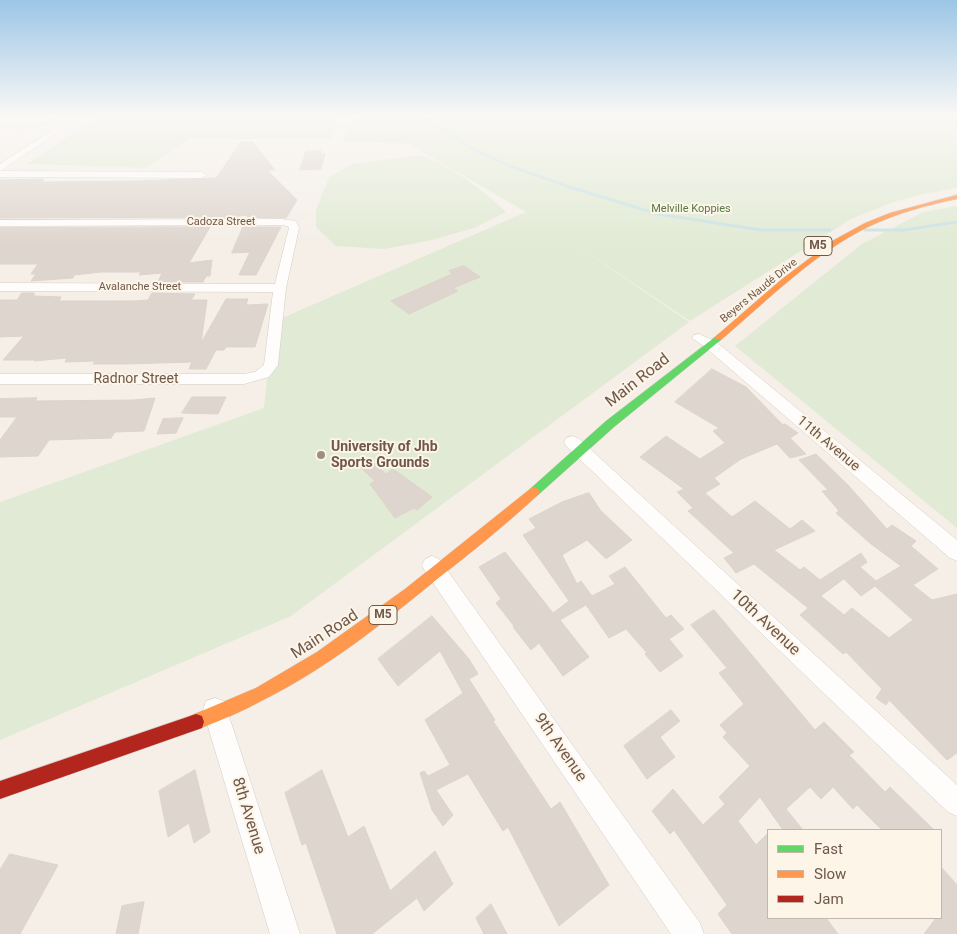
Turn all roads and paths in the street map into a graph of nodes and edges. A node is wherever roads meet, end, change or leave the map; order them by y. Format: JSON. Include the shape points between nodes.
{"nodes":[{"id":1,"x":14,"y":159,"type":"edge"},
{"id":2,"x":0,"y":168,"type":"edge"},
{"id":3,"x":0,"y":174,"type":"edge"},
{"id":4,"x":202,"y":175,"type":"dead end"},
{"id":5,"x":957,"y":191,"type":"edge"},
{"id":6,"x":957,"y":197,"type":"edge"},
{"id":7,"x":0,"y":223,"type":"edge"},
{"id":8,"x":0,"y":287,"type":"edge"},
{"id":9,"x":280,"y":288,"type":"junction"},
{"id":10,"x":705,"y":341,"type":"junction"},
{"id":11,"x":269,"y":370,"type":"joint"},
{"id":12,"x":0,"y":379,"type":"edge"},
{"id":13,"x":573,"y":447,"type":"junction"},
{"id":14,"x":957,"y":552,"type":"edge"},
{"id":15,"x":431,"y":564,"type":"junction"},
{"id":16,"x":214,"y":707,"type":"junction"},
{"id":17,"x":0,"y":790,"type":"edge"},
{"id":18,"x":957,"y":803,"type":"edge"},
{"id":19,"x":285,"y":934,"type":"edge"},
{"id":20,"x":689,"y":934,"type":"edge"}],
"edges":[{"from":1,"to":2,"type":"street"},
{"from":3,"to":4,"type":"street"},
{"from":5,"to":10,"type":"main road","name":"Beyers Naudé Drive","number":"M5","via":[[910,202],[837,234],[794,263]]},
{"from":6,"to":10,"type":"main road","name":"Beyers Naudé Drive","number":"M5","via":[[900,211],[855,231],[817,255]]},
{"from":7,"to":9,"type":"street","name":"Cadoza Street","via":[[292,224],[294,228]]},
{"from":8,"to":9,"type":"street","name":"Avalanche Street"},
{"from":9,"to":11,"type":"street","name":"Cadoza Street"},
{"from":10,"to":13,"type":"main road","name":"Main Road","number":"M5"},
{"from":10,"to":14,"type":"street","name":"11th Avenue"},
{"from":11,"to":12,"type":"street","name":"Radnor Street","via":[[260,377],[244,379]]},
{"from":13,"to":15,"type":"main road","name":"Main Road","number":"M5","via":[[517,508]]},
{"from":13,"to":18,"type":"street","name":"10th Avenue"},
{"from":15,"to":16,"type":"main road","name":"Main Road","number":"M5","via":[[371,624],[315,661],[278,684]]},
{"from":15,"to":20,"type":"street","name":"9th Avenue"},
{"from":16,"to":17,"type":"main road","name":"Main Road","number":"M5"},
{"from":16,"to":19,"type":"street","name":"8th Avenue"}]}
